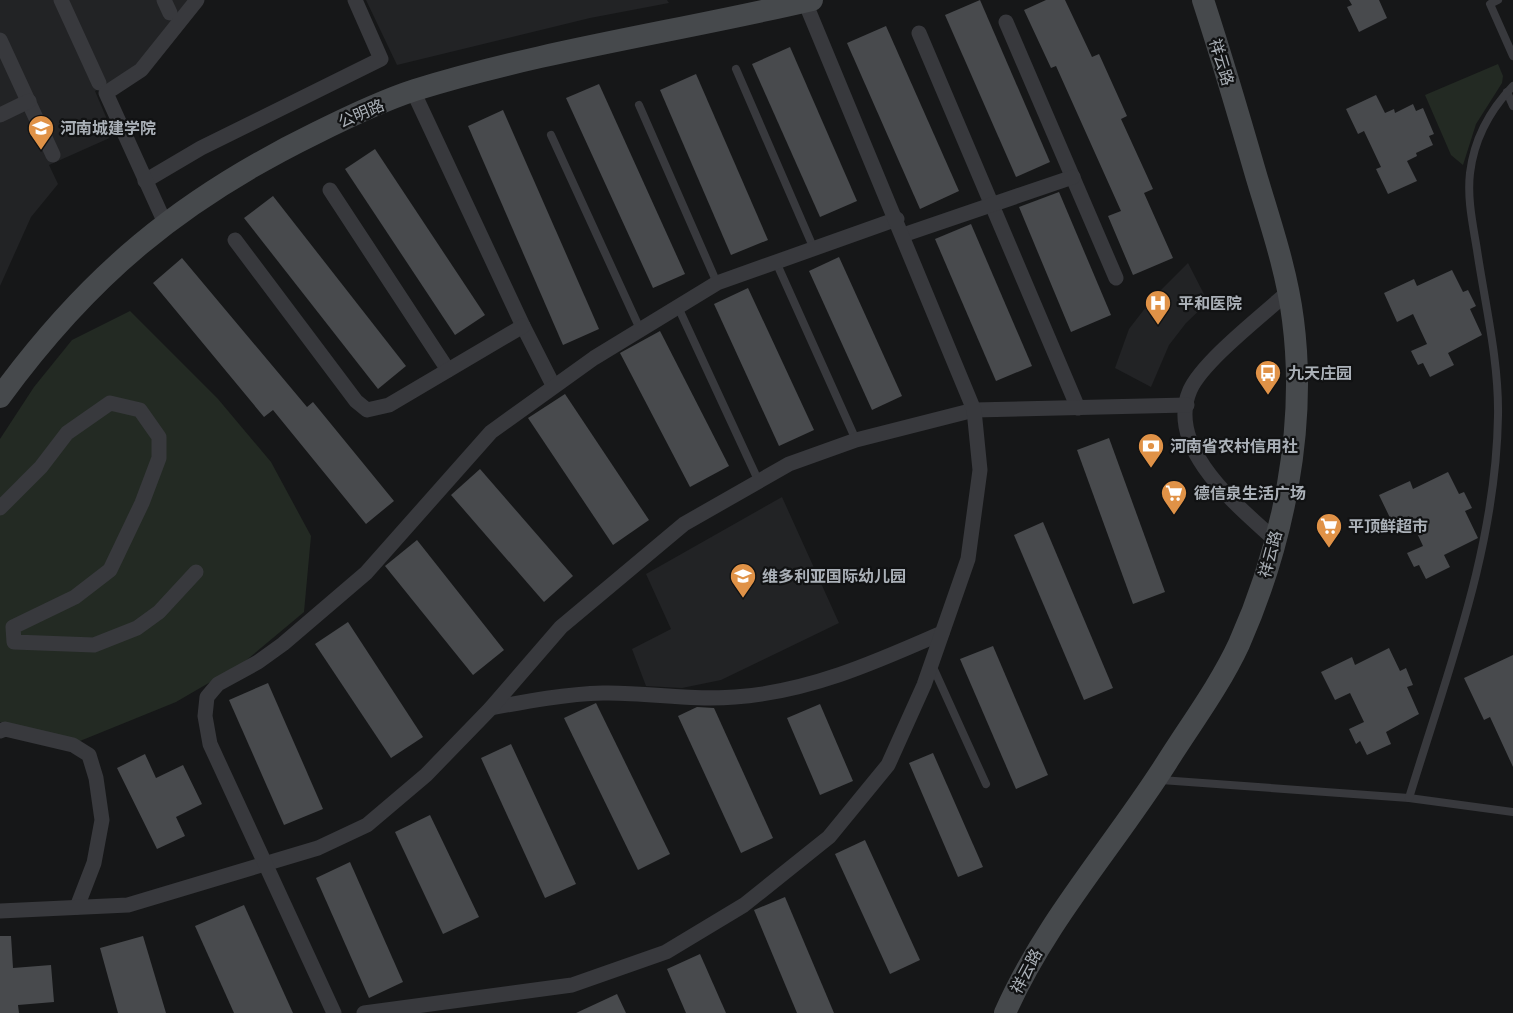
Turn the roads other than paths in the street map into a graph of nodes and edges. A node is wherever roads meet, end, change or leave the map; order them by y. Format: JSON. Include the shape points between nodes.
{"nodes":[{"id":1,"x":61,"y":0,"type":"edge"},
{"id":2,"x":197,"y":0,"type":"edge"},
{"id":3,"x":355,"y":0,"type":"edge"},
{"id":4,"x":1203,"y":0,"type":"edge"},
{"id":5,"x":1498,"y":0,"type":"edge"},
{"id":6,"x":809,"y":1,"type":"edge"},
{"id":7,"x":1006,"y":22,"type":"dead end"},
{"id":8,"x":919,"y":33,"type":"dead end"},
{"id":9,"x":0,"y":40,"type":"edge"},
{"id":10,"x":1513,"y":56,"type":"edge"},
{"id":11,"x":736,"y":69,"type":"dead end"},
{"id":12,"x":99,"y":83,"type":"dead end"},
{"id":13,"x":1513,"y":86,"type":"edge"},
{"id":14,"x":413,"y":91,"type":"junction"},
{"id":15,"x":1507,"y":92,"type":"junction"},
{"id":16,"x":29,"y":101,"type":"junction"},
{"id":17,"x":639,"y":105,"type":"dead end"},
{"id":18,"x":1513,"y":106,"type":"edge"},
{"id":19,"x":0,"y":115,"type":"edge"},
{"id":20,"x":551,"y":135,"type":"dead end"},
{"id":21,"x":53,"y":155,"type":"dead end"},
{"id":22,"x":1073,"y":177,"type":"junction"},
{"id":23,"x":145,"y":181,"type":"junction"},
{"id":24,"x":330,"y":190,"type":"dead end"},
{"id":25,"x":992,"y":204,"type":"junction"},
{"id":26,"x":897,"y":219,"type":"junction"},
{"id":27,"x":165,"y":224,"type":"junction"},
{"id":28,"x":903,"y":235,"type":"junction"},
{"id":29,"x":236,"y":240,"type":"dead end"},
{"id":30,"x":814,"y":249,"type":"junction"},
{"id":31,"x":776,"y":262,"type":"junction"},
{"id":32,"x":1116,"y":278,"type":"dead end"},
{"id":33,"x":717,"y":283,"type":"junction"},
{"id":34,"x":1288,"y":292,"type":"junction"},
{"id":35,"x":678,"y":305,"type":"junction"},
{"id":36,"x":523,"y":326,"type":"junction"},
{"id":37,"x":640,"y":329,"type":"junction"},
{"id":38,"x":448,"y":370,"type":"junction"},
{"id":39,"x":553,"y":385,"type":"junction"},
{"id":40,"x":0,"y":396,"type":"edge"},
{"id":41,"x":1187,"y":405,"type":"junction"},
{"id":42,"x":1078,"y":408,"type":"junction"},
{"id":43,"x":974,"y":410,"type":"junction"},
{"id":44,"x":856,"y":440,"type":"junction"},
{"id":45,"x":759,"y":482,"type":"junction"},
{"id":46,"x":0,"y":507,"type":"edge"},
{"id":47,"x":1275,"y":540,"type":"junction"},
{"id":48,"x":196,"y":572,"type":"dead end"},
{"id":49,"x":942,"y":633,"type":"junction"},
{"id":50,"x":932,"y":664,"type":"junction"},
{"id":51,"x":491,"y":708,"type":"junction"},
{"id":52,"x":2,"y":729,"type":"edge"},
{"id":53,"x":1156,"y":779,"type":"junction"},
{"id":54,"x":986,"y":784,"type":"dead end"},
{"id":55,"x":1409,"y":798,"type":"junction"},
{"id":56,"x":1513,"y":812,"type":"edge"},
{"id":57,"x":266,"y":864,"type":"junction"},
{"id":58,"x":78,"y":907,"type":"junction"},
{"id":59,"x":0,"y":911,"type":"edge"},
{"id":60,"x":334,"y":1013,"type":"edge"},
{"id":61,"x":364,"y":1013,"type":"edge"},
{"id":62,"x":1005,"y":1013,"type":"edge"}],
"edges":[{"from":1,"to":12,"type":"street"},
{"from":2,"to":23,"type":"street","via":[[141,70],[106,93]]},
{"from":3,"to":23,"type":"street","via":[[381,60],[201,148]]},
{"from":4,"to":34,"type":"main road","name":"祥云路","via":[[1271,222]]},
{"from":5,"to":10,"type":"lane","via":[[1490,4]]},
{"from":6,"to":14,"type":"main road","name":"公明路","via":[[487,70]]},
{"from":6,"to":26,"type":"street"},
{"from":7,"to":22,"type":"street"},
{"from":8,"to":25,"type":"street"},
{"from":9,"to":16,"type":"street"},
{"from":11,"to":30,"type":"lane"},
{"from":13,"to":15,"type":"lane"},
{"from":14,"to":27,"type":"main road","name":"公明路","via":[[351,116],[257,163]]},
{"from":14,"to":36,"type":"street"},
{"from":15,"to":18,"type":"lane"},
{"from":15,"to":55,"type":"lane","via":[[1483,127],[1475,148],[1469,198],[1496,373],[1496,468],[1479,565]]},
{"from":16,"to":19,"type":"street"},
{"from":16,"to":21,"type":"street"},
{"from":17,"to":33,"type":"lane"},
{"from":20,"to":37,"type":"lane"},
{"from":22,"to":25,"type":"street"},
{"from":22,"to":32,"type":"street"},
{"from":23,"to":27,"type":"street"},
{"from":24,"to":38,"type":"street"},
{"from":25,"to":28,"type":"street"},
{"from":25,"to":42,"type":"street"},
{"from":26,"to":28,"type":"street"},
{"from":26,"to":30,"type":"street"},
{"from":27,"to":40,"type":"main road","name":"公明路","via":[[69,309]]},
{"from":28,"to":43,"type":"street"},
{"from":29,"to":38,"type":"street","via":[[356,401],[368,410],[389,405]]},
{"from":30,"to":31,"type":"street"},
{"from":31,"to":33,"type":"street"},
{"from":31,"to":44,"type":"lane"},
{"from":33,"to":35,"type":"street"},
{"from":34,"to":41,"type":"street","via":[[1210,364],[1190,389]]},
{"from":34,"to":47,"type":"main road","name":"祥云路","via":[[1296,351],[1296,412]]},
{"from":35,"to":37,"type":"street"},
{"from":35,"to":45,"type":"lane"},
{"from":36,"to":38,"type":"street"},
{"from":36,"to":39,"type":"street"},
{"from":37,"to":39,"type":"street"},
{"from":39,"to":57,"type":"street","via":[[491,432],[366,573],[283,644],[218,684],[207,697],[205,716],[210,744]]},
{"from":41,"to":42,"type":"street"},
{"from":41,"to":47,"type":"street","via":[[1184,419],[1190,439],[1218,488]]},
{"from":42,"to":43,"type":"street"},
{"from":43,"to":44,"type":"street"},
{"from":43,"to":49,"type":"street","via":[[980,470],[968,559]]},
{"from":44,"to":45,"type":"street","via":[[789,464]]},
{"from":45,"to":51,"type":"street","via":[[684,524],[561,627]]},
{"from":46,"to":48,"type":"street","via":[[41,467],[67,433],[110,403],[140,410],[159,437],[159,458],[110,570],[75,597],[13,627],[14,642],[94,645],[137,628],[159,612]]},
{"from":47,"to":53,"type":"main road","name":"祥云路","via":[[1238,646]]},
{"from":49,"to":50,"type":"street"},
{"from":49,"to":51,"type":"street","via":[[864,668],[785,690],[735,698],[604,693]]},
{"from":50,"to":54,"type":"lane"},
{"from":50,"to":61,"type":"street","via":[[888,765],[829,837],[744,905],[666,952],[572,985]]},
{"from":51,"to":57,"type":"street","via":[[426,775],[367,825],[318,848]]},
{"from":52,"to":58,"type":"street","via":[[73,745],[89,755],[102,820],[94,863]]},
{"from":53,"to":55,"type":"lane"},
{"from":53,"to":62,"type":"main road","name":"祥云路","via":[[1035,951]]},
{"from":55,"to":56,"type":"lane"},
{"from":57,"to":58,"type":"street","via":[[128,904]]},
{"from":57,"to":60,"type":"street"},
{"from":58,"to":59,"type":"street"}]}
